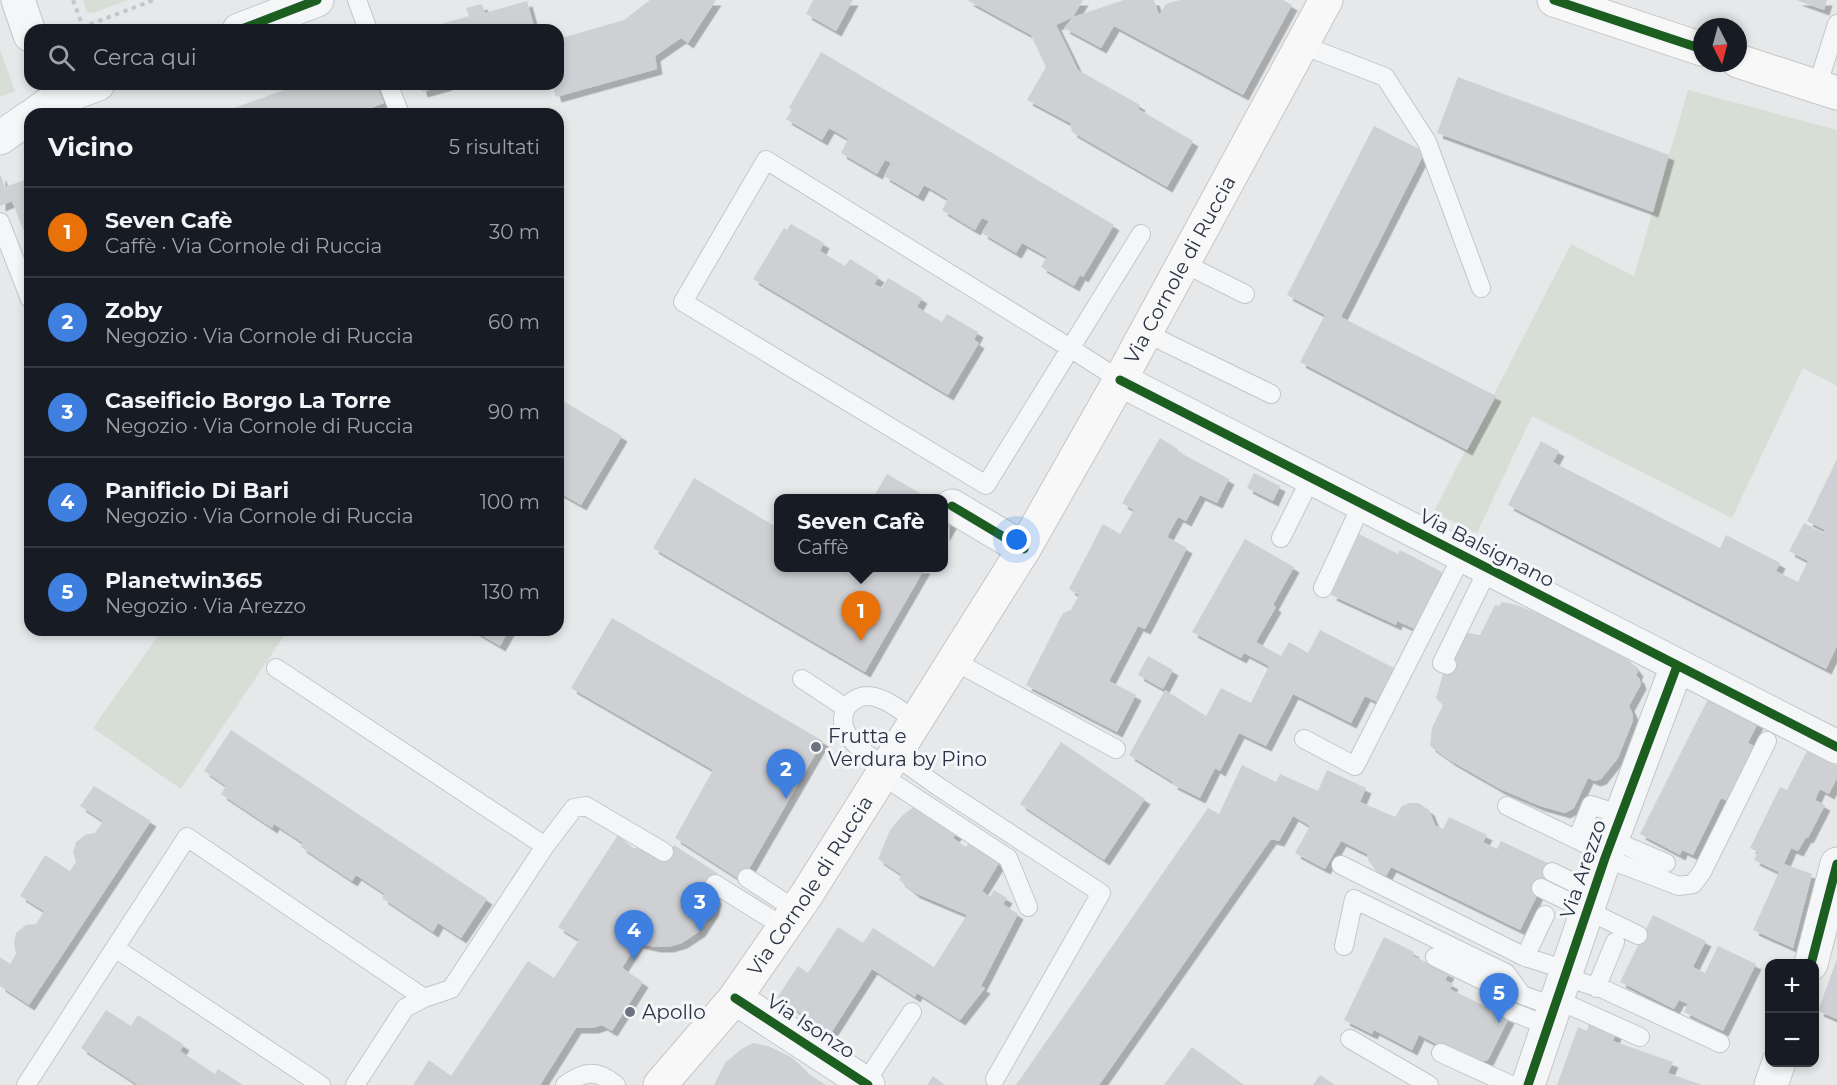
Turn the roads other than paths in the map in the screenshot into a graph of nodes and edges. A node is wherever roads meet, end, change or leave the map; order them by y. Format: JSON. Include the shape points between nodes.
{"nodes":[{"id":1,"x":18,"y":0,"type":"edge"},
{"id":2,"x":357,"y":0,"type":"edge"},
{"id":3,"x":1326,"y":0,"type":"edge"},
{"id":4,"x":1555,"y":0,"type":"edge"},
{"id":5,"x":303,"y":5,"type":"edge"},
{"id":6,"x":26,"y":24,"type":"edge"},
{"id":7,"x":254,"y":24,"type":"edge"},
{"id":8,"x":366,"y":24,"type":"edge"},
{"id":9,"x":1837,"y":24,"type":"edge"},
{"id":10,"x":1302,"y":45,"type":"junction"},
{"id":11,"x":1693,"y":46,"type":"edge"},
{"id":12,"x":1747,"y":64,"type":"edge"},
{"id":13,"x":81,"y":90,"type":"edge"},
{"id":14,"x":390,"y":90,"type":"edge"},
{"id":15,"x":1827,"y":90,"type":"edge"},
{"id":16,"x":41,"y":104,"type":"edge"},
{"id":17,"x":398,"y":108,"type":"edge"},
{"id":18,"x":24,"y":118,"type":"edge"},
{"id":19,"x":0,"y":138,"type":"edge"},
{"id":20,"x":0,"y":222,"type":"edge"},
{"id":21,"x":1141,"y":234,"type":"dead end"},
{"id":22,"x":1183,"y":263,"type":"junction"},
{"id":23,"x":24,"y":284,"type":"edge"},
{"id":24,"x":1481,"y":288,"type":"dead end"},
{"id":25,"x":1245,"y":294,"type":"dead end"},
{"id":26,"x":1146,"y":333,"type":"junction"},
{"id":27,"x":1070,"y":348,"type":"junction"},
{"id":28,"x":1120,"y":380,"type":"junction"},
{"id":29,"x":1271,"y":394,"type":"dead end"},
{"id":30,"x":1311,"y":478,"type":"junction"},
{"id":31,"x":1362,"y":504,"type":"junction"},
{"id":32,"x":952,"y":506,"type":"dead end"},
{"id":33,"x":1281,"y":538,"type":"dead end"},
{"id":34,"x":1024,"y":549,"type":"junction"},
{"id":35,"x":1475,"y":562,"type":"junction"},
{"id":36,"x":1323,"y":588,"type":"dead end"},
{"id":37,"x":954,"y":661,"type":"junction"},
{"id":38,"x":1447,"y":665,"type":"dead end"},
{"id":39,"x":1677,"y":666,"type":"junction"},
{"id":40,"x":276,"y":668,"type":"dead end"},
{"id":41,"x":802,"y":679,"type":"dead end"},
{"id":42,"x":846,"y":708,"type":"junction"},
{"id":43,"x":916,"y":721,"type":"junction"},
{"id":44,"x":1304,"y":739,"type":"dead end"},
{"id":45,"x":1767,"y":741,"type":"dead end"},
{"id":46,"x":1837,"y":747,"type":"edge"},
{"id":47,"x":1116,"y":749,"type":"dead end"},
{"id":48,"x":887,"y":765,"type":"junction"},
{"id":49,"x":1507,"y":806,"type":"dead end"},
{"id":50,"x":1577,"y":840,"type":"junction"},
{"id":51,"x":1611,"y":842,"type":"junction"},
{"id":52,"x":545,"y":846,"type":"junction"},
{"id":53,"x":664,"y":852,"type":"dead end"},
{"id":54,"x":1666,"y":863,"type":"dead end"},
{"id":55,"x":1837,"y":864,"type":"edge"},
{"id":56,"x":1341,"y":865,"type":"dead end"},
{"id":57,"x":1552,"y":872,"type":"dead end"},
{"id":58,"x":747,"y":878,"type":"dead end"},
{"id":59,"x":715,"y":884,"type":"dead end"},
{"id":60,"x":1541,"y":888,"type":"dead end"},
{"id":61,"x":1591,"y":901,"type":"junction"},
{"id":62,"x":1028,"y":907,"type":"dead end"},
{"id":63,"x":1545,"y":915,"type":"dead end"},
{"id":64,"x":790,"y":919,"type":"junction"},
{"id":65,"x":1638,"y":935,"type":"dead end"},
{"id":66,"x":1615,"y":942,"type":"dead end"},
{"id":67,"x":1344,"y":946,"type":"dead end"},
{"id":68,"x":115,"y":948,"type":"junction"},
{"id":69,"x":1435,"y":957,"type":"dead end"},
{"id":70,"x":1525,"y":957,"type":"junction"},
{"id":71,"x":1811,"y":959,"type":"edge"},
{"id":72,"x":1596,"y":988,"type":"junction"},
{"id":73,"x":1559,"y":996,"type":"junction"},
{"id":74,"x":424,"y":998,"type":"junction"},
{"id":75,"x":735,"y":998,"type":"junction"},
{"id":76,"x":912,"y":1012,"type":"dead end"},
{"id":77,"x":1640,"y":1037,"type":"dead end"},
{"id":78,"x":1350,"y":1039,"type":"dead end"},
{"id":79,"x":1720,"y":1043,"type":"dead end"},
{"id":80,"x":1441,"y":1053,"type":"dead end"},
{"id":81,"x":1777,"y":1067,"type":"edge"},
{"id":82,"x":995,"y":1079,"type":"dead end"},
{"id":83,"x":866,"y":1084,"type":"edge"},
{"id":84,"x":26,"y":1085,"type":"edge"},
{"id":85,"x":321,"y":1085,"type":"edge"},
{"id":86,"x":355,"y":1085,"type":"edge"},
{"id":87,"x":565,"y":1085,"type":"edge"},
{"id":88,"x":616,"y":1085,"type":"edge"},
{"id":89,"x":660,"y":1085,"type":"edge"},
{"id":90,"x":1429,"y":1085,"type":"edge"},
{"id":91,"x":1510,"y":1085,"type":"edge"},
{"id":92,"x":1528,"y":1085,"type":"edge"},
{"id":93,"x":1771,"y":1085,"type":"edge"}],
"edges":[{"from":1,"to":6,"type":"street"},
{"from":2,"to":8,"type":"lane"},
{"from":3,"to":10,"type":"main road","name":"Via Cornole di Ruccia"},
{"from":4,"to":11,"type":"main road"},
{"from":5,"to":7,"type":"street"},
{"from":9,"to":15,"type":"lane"},
{"from":10,"to":22,"type":"main road","name":"Via Cornole di Ruccia"},
{"from":10,"to":24,"type":"lane","via":[[1384,77],[1427,142]]},
{"from":12,"to":15,"type":"main road"},
{"from":13,"to":16,"type":"street"},
{"from":14,"to":17,"type":"lane"},
{"from":18,"to":19,"type":"street"},
{"from":20,"to":23,"type":"lane"},
{"from":21,"to":27,"type":"lane"},
{"from":22,"to":25,"type":"lane"},
{"from":22,"to":26,"type":"main road","name":"Via Cornole di Ruccia"},
{"from":26,"to":28,"type":"main road","name":"Via Cornole di Ruccia"},
{"from":26,"to":29,"type":"lane"},
{"from":27,"to":27,"type":"lane","via":[[986,485],[682,302],[766,160]]},
{"from":27,"to":28,"type":"lane"},
{"from":28,"to":30,"type":"street","name":"Via Balsignano"},
{"from":28,"to":34,"type":"main road","name":"Via Cornole di Ruccia"},
{"from":30,"to":31,"type":"street","name":"Via Balsignano"},
{"from":30,"to":33,"type":"lane"},
{"from":31,"to":35,"type":"street","name":"Via Balsignano"},
{"from":31,"to":36,"type":"lane"},
{"from":32,"to":34,"type":"street"},
{"from":34,"to":37,"type":"main road","name":"Via Cornole di Ruccia"},
{"from":35,"to":38,"type":"lane","via":[[1442,663]]},
{"from":35,"to":39,"type":"street","name":"Via Balsignano"},
{"from":35,"to":44,"type":"lane","via":[[1355,766]]},
{"from":37,"to":43,"type":"main road","name":"Via Cornole di Ruccia"},
{"from":37,"to":47,"type":"lane"},
{"from":39,"to":46,"type":"street","name":"Via Balsignano"},
{"from":39,"to":51,"type":"street","name":"Via Arezzo"},
{"from":40,"to":52,"type":"lane"},
{"from":41,"to":42,"type":"lane"},
{"from":42,"to":43,"type":"lane","via":[[853,700],[866,696],[885,701]]},
{"from":42,"to":48,"type":"lane","via":[[846,731],[866,754]]},
{"from":43,"to":48,"type":"main road","name":"Via Cornole di Ruccia"},
{"from":45,"to":51,"type":"lane","via":[[1693,884],[1679,886]]},
{"from":48,"to":62,"type":"lane","via":[[1008,858]]},
{"from":48,"to":64,"type":"main road","name":"Via Cornole di Ruccia"},
{"from":48,"to":82,"type":"lane","via":[[1101,893]]},
{"from":49,"to":50,"type":"lane"},
{"from":50,"to":51,"type":"lane"},
{"from":50,"to":51,"type":"lane","via":[[1591,805]]},
{"from":51,"to":54,"type":"lane"},
{"from":51,"to":61,"type":"street","name":"Via Arezzo"},
{"from":52,"to":53,"type":"lane","via":[[574,808],[586,806]]},
{"from":52,"to":74,"type":"lane","via":[[451,989]]},
{"from":55,"to":71,"type":"street"},
{"from":56,"to":70,"type":"lane"},
{"from":57,"to":61,"type":"lane"},
{"from":58,"to":64,"type":"lane"},
{"from":59,"to":64,"type":"lane"},
{"from":60,"to":61,"type":"lane"},
{"from":61,"to":65,"type":"lane","via":[[1608,922]]},
{"from":61,"to":73,"type":"street","name":"Via Arezzo"},
{"from":63,"to":70,"type":"lane"},
{"from":64,"to":75,"type":"main road","name":"Via Cornole di Ruccia"},
{"from":66,"to":72,"type":"lane"},
{"from":67,"to":73,"type":"lane","via":[[1354,898],[1506,973],[1522,995]]},
{"from":68,"to":74,"type":"lane","via":[[187,837]]},
{"from":68,"to":84,"type":"lane"},
{"from":68,"to":85,"type":"lane"},
{"from":69,"to":73,"type":"lane","via":[[1490,984],[1510,1011]]},
{"from":70,"to":73,"type":"lane"},
{"from":72,"to":73,"type":"lane"},
{"from":72,"to":79,"type":"lane"},
{"from":73,"to":77,"type":"lane"},
{"from":73,"to":92,"type":"street","name":"Via Arezzo"},
{"from":74,"to":86,"type":"lane","via":[[405,1008]]},
{"from":75,"to":83,"type":"street","name":"Via Isonzo"},
{"from":75,"to":89,"type":"main road","name":"Via Cornole di Ruccia"},
{"from":76,"to":83,"type":"lane"},
{"from":78,"to":90,"type":"lane"},
{"from":80,"to":91,"type":"lane"},
{"from":81,"to":93,"type":"street"},
{"from":87,"to":88,"type":"lane","via":[[578,1075],[588,1074],[608,1078]]}]}
